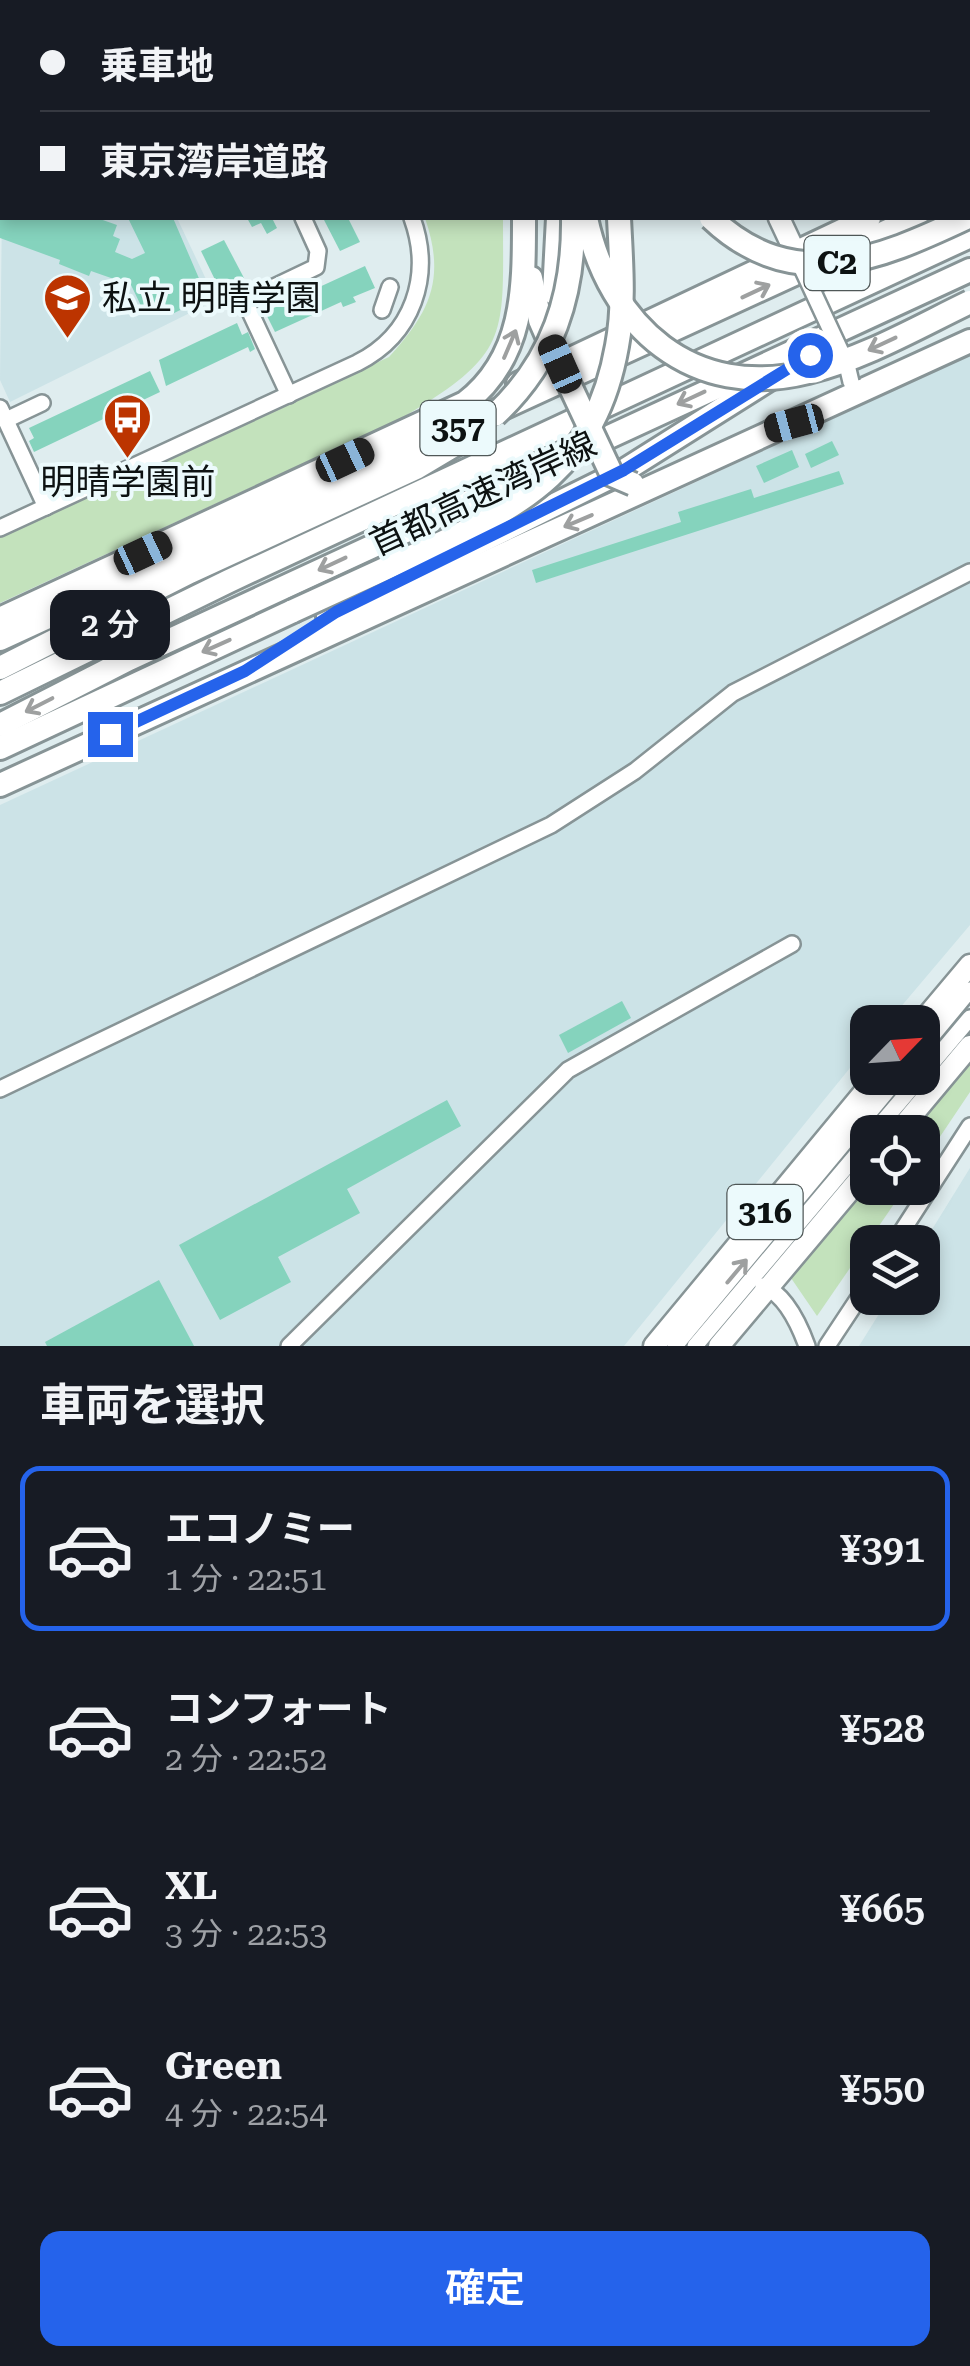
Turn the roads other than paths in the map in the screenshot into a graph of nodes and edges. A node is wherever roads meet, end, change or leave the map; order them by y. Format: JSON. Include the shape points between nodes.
{"nodes":[{"id":1,"x":304,"y":220,"type":"edge"},
{"id":2,"x":413,"y":220,"type":"edge"},
{"id":3,"x":524,"y":220,"type":"edge"},
{"id":4,"x":524,"y":220,"type":"edge"},
{"id":5,"x":558,"y":220,"type":"edge"},
{"id":6,"x":573,"y":220,"type":"edge"},
{"id":7,"x":587,"y":220,"type":"edge"},
{"id":8,"x":619,"y":220,"type":"edge"},
{"id":9,"x":714,"y":220,"type":"edge"},
{"id":10,"x":780,"y":220,"type":"edge"},
{"id":11,"x":865,"y":220,"type":"edge"},
{"id":12,"x":912,"y":220,"type":"edge"},
{"id":13,"x":961,"y":220,"type":"edge"},
{"id":14,"x":970,"y":236,"type":"edge"},
{"id":15,"x":798,"y":258,"type":"junction"},
{"id":16,"x":970,"y":270,"type":"edge"},
{"id":17,"x":390,"y":287,"type":"dead end"},
{"id":18,"x":907,"y":299,"type":"junction"},
{"id":19,"x":970,"y":302,"type":"edge"},
{"id":20,"x":382,"y":310,"type":"dead end"},
{"id":21,"x":970,"y":341,"type":"edge"},
{"id":22,"x":562,"y":368,"type":"junction"},
{"id":23,"x":846,"y":392,"type":"junction"},
{"id":24,"x":289,"y":395,"type":"junction"},
{"id":25,"x":42,"y":403,"type":"dead end"},
{"id":26,"x":446,"y":414,"type":"junction"},
{"id":27,"x":494,"y":415,"type":"junction"},
{"id":28,"x":3,"y":421,"type":"edge"},
{"id":29,"x":794,"y":423,"type":"junction"},
{"id":30,"x":46,"y":507,"type":"junction"},
{"id":31,"x":0,"y":528,"type":"edge"},
{"id":32,"x":970,"y":572,"type":"edge"},
{"id":33,"x":0,"y":619,"type":"edge"},
{"id":34,"x":0,"y":639,"type":"edge"},
{"id":35,"x":0,"y":668,"type":"edge"},
{"id":36,"x":245,"y":671,"type":"junction"},
{"id":37,"x":140,"y":680,"type":"junction"},
{"id":38,"x":0,"y":693,"type":"edge"},
{"id":39,"x":0,"y":724,"type":"edge"},
{"id":40,"x":0,"y":748,"type":"edge"},
{"id":41,"x":0,"y":764,"type":"edge"},
{"id":42,"x":0,"y":785,"type":"edge"},
{"id":43,"x":792,"y":944,"type":"dead end"},
{"id":44,"x":970,"y":964,"type":"edge"},
{"id":45,"x":970,"y":990,"type":"edge"},
{"id":46,"x":936,"y":1005,"type":"edge"},
{"id":47,"x":970,"y":1018,"type":"edge"},
{"id":48,"x":940,"y":1026,"type":"edge"},
{"id":49,"x":970,"y":1046,"type":"edge"},
{"id":50,"x":940,"y":1054,"type":"edge"},
{"id":51,"x":0,"y":1089,"type":"edge"},
{"id":52,"x":862,"y":1095,"type":"edge"},
{"id":53,"x":884,"y":1095,"type":"edge"},
{"id":54,"x":906,"y":1095,"type":"edge"},
{"id":55,"x":889,"y":1115,"type":"edge"},
{"id":56,"x":912,"y":1115,"type":"edge"},
{"id":57,"x":970,"y":1126,"type":"edge"},
{"id":58,"x":850,"y":1161,"type":"edge"},
{"id":59,"x":850,"y":1191,"type":"edge"},
{"id":60,"x":905,"y":1225,"type":"edge"},
{"id":61,"x":770,"y":1288,"type":"junction"},
{"id":62,"x":733,"y":1300,"type":"junction"},
{"id":63,"x":850,"y":1312,"type":"edge"},
{"id":64,"x":288,"y":1346,"type":"edge"},
{"id":65,"x":654,"y":1346,"type":"edge"},
{"id":66,"x":675,"y":1346,"type":"edge"},
{"id":67,"x":695,"y":1346,"type":"edge"},
{"id":68,"x":719,"y":1346,"type":"edge"},
{"id":69,"x":808,"y":1346,"type":"edge"},
{"id":70,"x":828,"y":1346,"type":"edge"}],
"edges":[{"from":1,"to":24,"type":"street","via":[[318,251],[316,267],[244,301]]},
{"from":2,"to":24,"type":"street","via":[[421,272],[404,323],[365,359]]},
{"from":3,"to":22,"type":"highway","via":[[540,320]]},
{"from":26,"to":4,"type":"highway","number":"357","one_way":true,"via":[[478,392],[510,347],[524,285]]},
{"from":5,"to":27,"type":"highway","bridge":true,"via":[[547,326],[526,372]]},
{"from":6,"to":27,"type":"highway","bridge":true,"via":[[571,277],[556,331],[527,381]]},
{"from":19,"to":7,"type":"highway","one_way":true,"bridge":true,"via":[[827,367],[771,379],[731,376],[668,352],[627,314],[604,274]]},
{"from":8,"to":37,"type":"highway","one_way":true,"bridge":true,"via":[[622,301],[613,367],[598,410],[564,462],[531,494],[494,518]]},
{"from":9,"to":13,"type":"highway","number":"C2","bridge":true,"via":[[768,255],[822,264],[878,256]]},
{"from":10,"to":15,"type":"main road"},
{"from":11,"to":15,"type":"highway","number":"357"},
{"from":34,"to":12,"type":"highway","number":"357","one_way":true},
{"from":14,"to":38,"type":"highway","name":"首都高速湾岸線"},
{"from":15,"to":22,"type":"highway","number":"357"},
{"from":15,"to":23,"type":"street","bridge":true,"via":[[847,365]]},
{"from":16,"to":18,"type":"highway","name":"首都高速湾岸線"},
{"from":17,"to":20,"type":"street"},
{"from":18,"to":36,"type":"highway","via":[[624,470],[336,612]]},
{"from":18,"to":39,"type":"highway","name":"首都高速湾岸線","one_way":true,"via":[[129,658]]},
{"from":21,"to":23,"type":"highway"},
{"from":22,"to":26,"type":"highway","number":"357"},
{"from":22,"to":29,"type":"highway","bridge":true,"via":[[612,476],[632,484]]},
{"from":23,"to":29,"type":"highway"},
{"from":24,"to":30,"type":"street"},
{"from":25,"to":28,"type":"street"},
{"from":26,"to":33,"type":"highway","number":"357"},
{"from":27,"to":35,"type":"highway","via":[[426,463]]},
{"from":28,"to":30,"type":"street"},
{"from":29,"to":36,"type":"highway","one_way":true},
{"from":30,"to":31,"type":"street"},
{"from":32,"to":51,"type":"street","via":[[733,694],[635,771],[550,825]]},
{"from":36,"to":42,"type":"highway"},
{"from":37,"to":40,"type":"highway"},
{"from":37,"to":41,"type":"highway"},
{"from":43,"to":64,"type":"street","via":[[568,1070]]},
{"from":44,"to":46,"type":"main road"},
{"from":45,"to":48,"type":"street"},
{"from":47,"to":50,"type":"street"},
{"from":49,"to":56,"type":"main road"},
{"from":52,"to":65,"type":"main road","number":"316"},
{"from":66,"to":53,"type":"street","one_way":true},
{"from":54,"to":55,"type":"street"},
{"from":57,"to":60,"type":"street"},
{"from":58,"to":62,"type":"street"},
{"from":59,"to":61,"type":"main road","number":"316"},
{"from":61,"to":62,"type":"street","via":[[754,1287]]},
{"from":61,"to":68,"type":"main road","number":"316"},
{"from":61,"to":69,"type":"street"},
{"from":62,"to":67,"type":"street"},
{"from":63,"to":70,"type":"street"}]}
